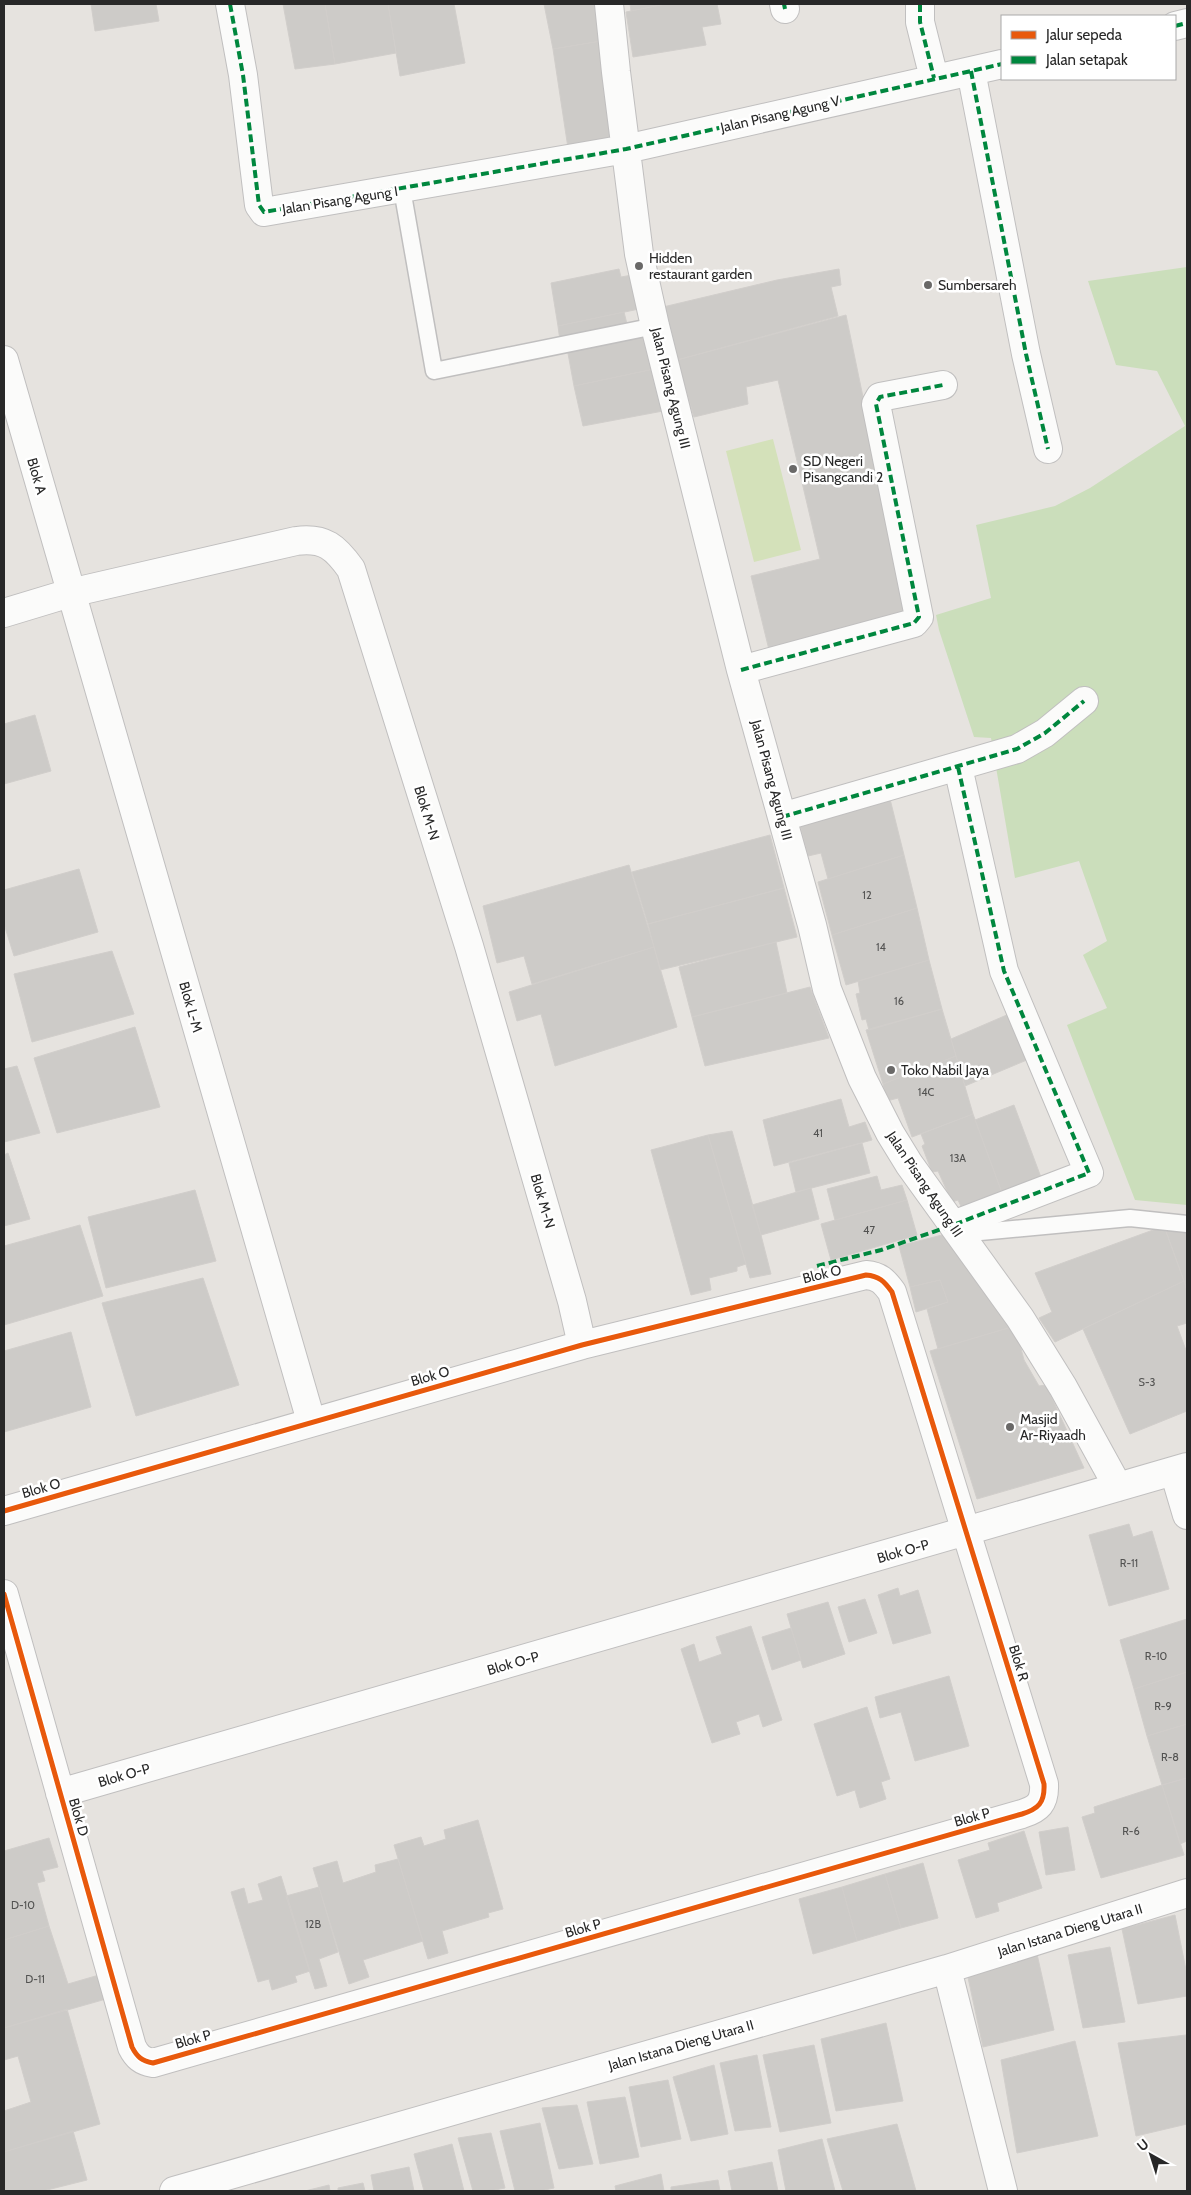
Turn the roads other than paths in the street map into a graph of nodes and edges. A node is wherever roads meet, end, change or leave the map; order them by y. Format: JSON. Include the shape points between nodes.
{"nodes":[{"id":1,"x":230,"y":4,"type":"edge"},
{"id":2,"x":609,"y":4,"type":"edge"},
{"id":3,"x":920,"y":4,"type":"edge"},
{"id":4,"x":1001,"y":64,"type":"edge"},
{"id":5,"x":971,"y":71,"type":"junction"},
{"id":6,"x":934,"y":78,"type":"junction"},
{"id":7,"x":626,"y":149,"type":"junction"},
{"id":8,"x":402,"y":189,"type":"junction"},
{"id":9,"x":655,"y":326,"type":"junction"},
{"id":10,"x":4,"y":360,"type":"edge"},
{"id":11,"x":943,"y":385,"type":"dead end"},
{"id":12,"x":1048,"y":449,"type":"dead end"},
{"id":13,"x":70,"y":593,"type":"junction"},
{"id":14,"x":4,"y":613,"type":"edge"},
{"id":15,"x":742,"y":670,"type":"junction"},
{"id":16,"x":1084,"y":700,"type":"dead end"},
{"id":17,"x":958,"y":767,"type":"junction"},
{"id":18,"x":782,"y":817,"type":"junction"},
{"id":19,"x":1187,"y":1224,"type":"edge"},
{"id":20,"x":956,"y":1230,"type":"junction"},
{"id":21,"x":866,"y":1275,"type":"joint"},
{"id":22,"x":582,"y":1345,"type":"junction"},
{"id":23,"x":312,"y":1421,"type":"junction"},
{"id":24,"x":1180,"y":1469,"type":"edge"},
{"id":25,"x":1118,"y":1487,"type":"junction"},
{"id":26,"x":4,"y":1510,"type":"edge"},
{"id":27,"x":1187,"y":1514,"type":"edge"},
{"id":28,"x":966,"y":1532,"type":"junction"},
{"id":29,"x":4,"y":1594,"type":"edge"},
{"id":30,"x":60,"y":1793,"type":"junction"},
{"id":31,"x":1043,"y":1802,"type":"joint"},
{"id":32,"x":1187,"y":1893,"type":"edge"},
{"id":33,"x":947,"y":1969,"type":"junction"},
{"id":34,"x":132,"y":2047,"type":"joint"},
{"id":35,"x":174,"y":2191,"type":"edge"},
{"id":36,"x":1003,"y":2191,"type":"edge"}],
"edges":[{"from":1,"to":8,"type":"street","name":"Jalan Pisang Agung I","via":[[243,75],[258,205],[264,212]]},
{"from":2,"to":7,"type":"street","name":"Jalan Pisang Agung III"},
{"from":3,"to":6,"type":"street","via":[[920,22]]},
{"from":4,"to":5,"type":"street","name":"Jalan Pisang Agung V"},
{"from":5,"to":6,"type":"street","name":"Jalan Pisang Agung V"},
{"from":5,"to":12,"type":"street","via":[[1026,354]]},
{"from":6,"to":7,"type":"street","name":"Jalan Pisang Agung V"},
{"from":7,"to":8,"type":"street","name":"Jalan Pisang Agung I"},
{"from":7,"to":9,"type":"street","name":"Jalan Pisang Agung III","via":[[639,254]]},
{"from":8,"to":9,"type":"lane","via":[[434,371]]},
{"from":9,"to":15,"type":"street","name":"Jalan Pisang Agung III"},
{"from":10,"to":13,"type":"street","name":"Blok A"},
{"from":11,"to":15,"type":"street","via":[[880,397],[876,404],[919,618],[914,623]]},
{"from":13,"to":14,"type":"street","name":"Blok M-N"},
{"from":13,"to":22,"type":"street","name":"Blok M-N","via":[[310,539],[326,543],[340,553],[351,569],[469,946]]},
{"from":13,"to":23,"type":"street","name":"Blok L-M"},
{"from":15,"to":18,"type":"street","name":"Jalan Pisang Agung III"},
{"from":16,"to":17,"type":"street","via":[[1031,742]]},
{"from":17,"to":18,"type":"street"},
{"from":17,"to":20,"type":"street","via":[[1004,971],[1089,1173]]},
{"from":18,"to":20,"type":"street","name":"Jalan Pisang Agung III","via":[[827,989],[844,1035],[890,1133]]},
{"from":19,"to":20,"type":"lane","via":[[1130,1218]]},
{"from":20,"to":25,"type":"street","name":"Jalan Pisang Agung III","via":[[1020,1318],[1063,1386]]},
{"from":21,"to":22,"type":"street","name":"Blok O"},
{"from":21,"to":28,"type":"street","name":"Blok R","via":[[884,1281],[892,1292]]},
{"from":22,"to":23,"type":"street","name":"Blok O"},
{"from":23,"to":26,"type":"street","name":"Blok O"},
{"from":24,"to":25,"type":"street","name":"Blok O-P"},
{"from":24,"to":27,"type":"street"},
{"from":25,"to":28,"type":"street","name":"Blok O-P"},
{"from":28,"to":30,"type":"street","name":"Blok O-P"},
{"from":28,"to":31,"type":"street","name":"Blok R","via":[[1044,1784]]},
{"from":29,"to":30,"type":"street","name":"Blok D"},
{"from":30,"to":34,"type":"street","name":"Blok D"},
{"from":31,"to":34,"type":"street","name":"Blok P","via":[[1022,1814],[153,2063],[141,2059]]},
{"from":32,"to":33,"type":"street","name":"Jalan Istana Dieng Utara II"},
{"from":33,"to":35,"type":"street","name":"Jalan Istana Dieng Utara II"},
{"from":33,"to":36,"type":"street"}]}
